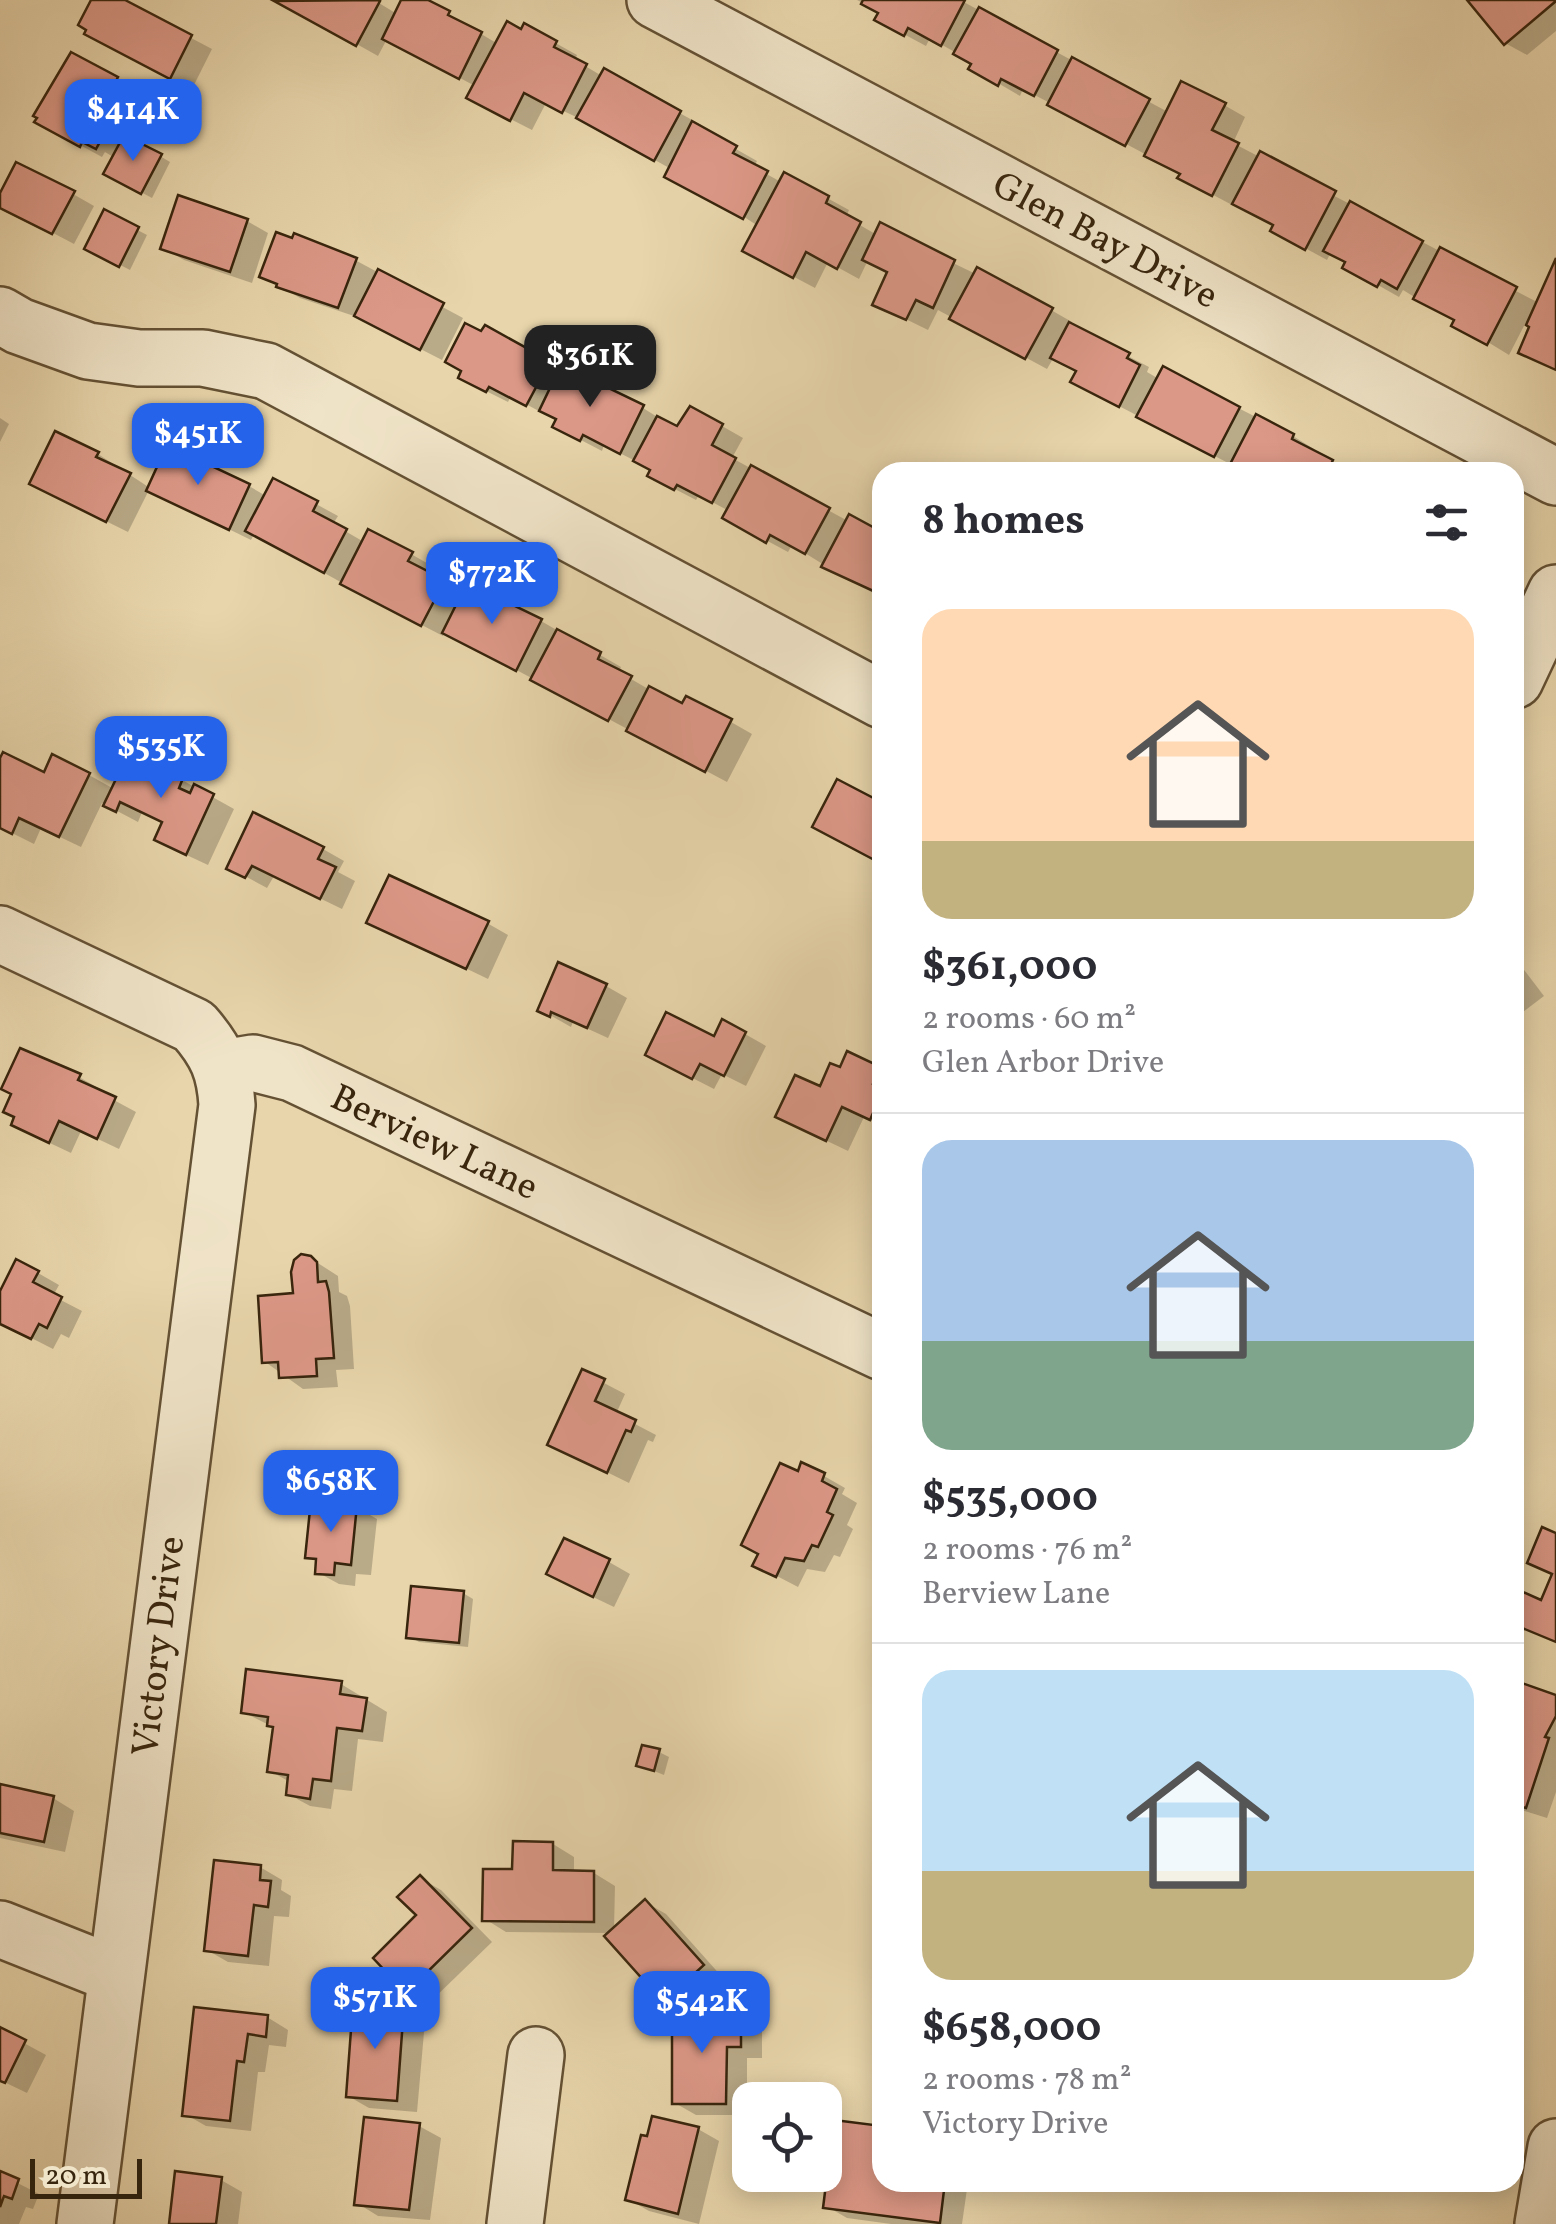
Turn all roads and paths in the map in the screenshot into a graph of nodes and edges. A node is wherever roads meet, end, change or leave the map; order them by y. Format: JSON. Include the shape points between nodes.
{"nodes":[{"id":1,"x":655,"y":0,"type":"edge"},
{"id":2,"x":0,"y":315,"type":"edge"},
{"id":3,"x":1556,"y":477,"type":"edge"},
{"id":4,"x":1556,"y":593,"type":"edge"},
{"id":5,"x":1524,"y":661,"type":"edge"},
{"id":6,"x":872,"y":695,"type":"edge"},
{"id":7,"x":0,"y":934,"type":"edge"},
{"id":8,"x":223,"y":1068,"type":"junction"},
{"id":9,"x":872,"y":1347,"type":"edge"},
{"id":10,"x":0,"y":1929,"type":"edge"},
{"id":11,"x":116,"y":1975,"type":"junction"},
{"id":12,"x":536,"y":2055,"type":"dead end"},
{"id":13,"x":1556,"y":2147,"type":"edge"},
{"id":14,"x":85,"y":2224,"type":"edge"},
{"id":15,"x":514,"y":2224,"type":"edge"},
{"id":16,"x":1542,"y":2224,"type":"edge"}],
"edges":[{"from":1,"to":3,"type":"street","name":"Glen Bay Drive"},
{"from":2,"to":6,"type":"street","via":[[88,351],[203,358],[266,372]]},
{"from":4,"to":5,"type":"street"},
{"from":7,"to":8,"type":"street","via":[[194,1026]]},
{"from":8,"to":9,"type":"street","name":"Berview Lane","via":[[254,1063],[292,1074]]},
{"from":8,"to":11,"type":"street","name":"Victory Drive","via":[[227,1105]]},
{"from":10,"to":11,"type":"street"},
{"from":11,"to":14,"type":"street","name":"Victory Drive"},
{"from":12,"to":15,"type":"street"},
{"from":13,"to":16,"type":"street"}]}
